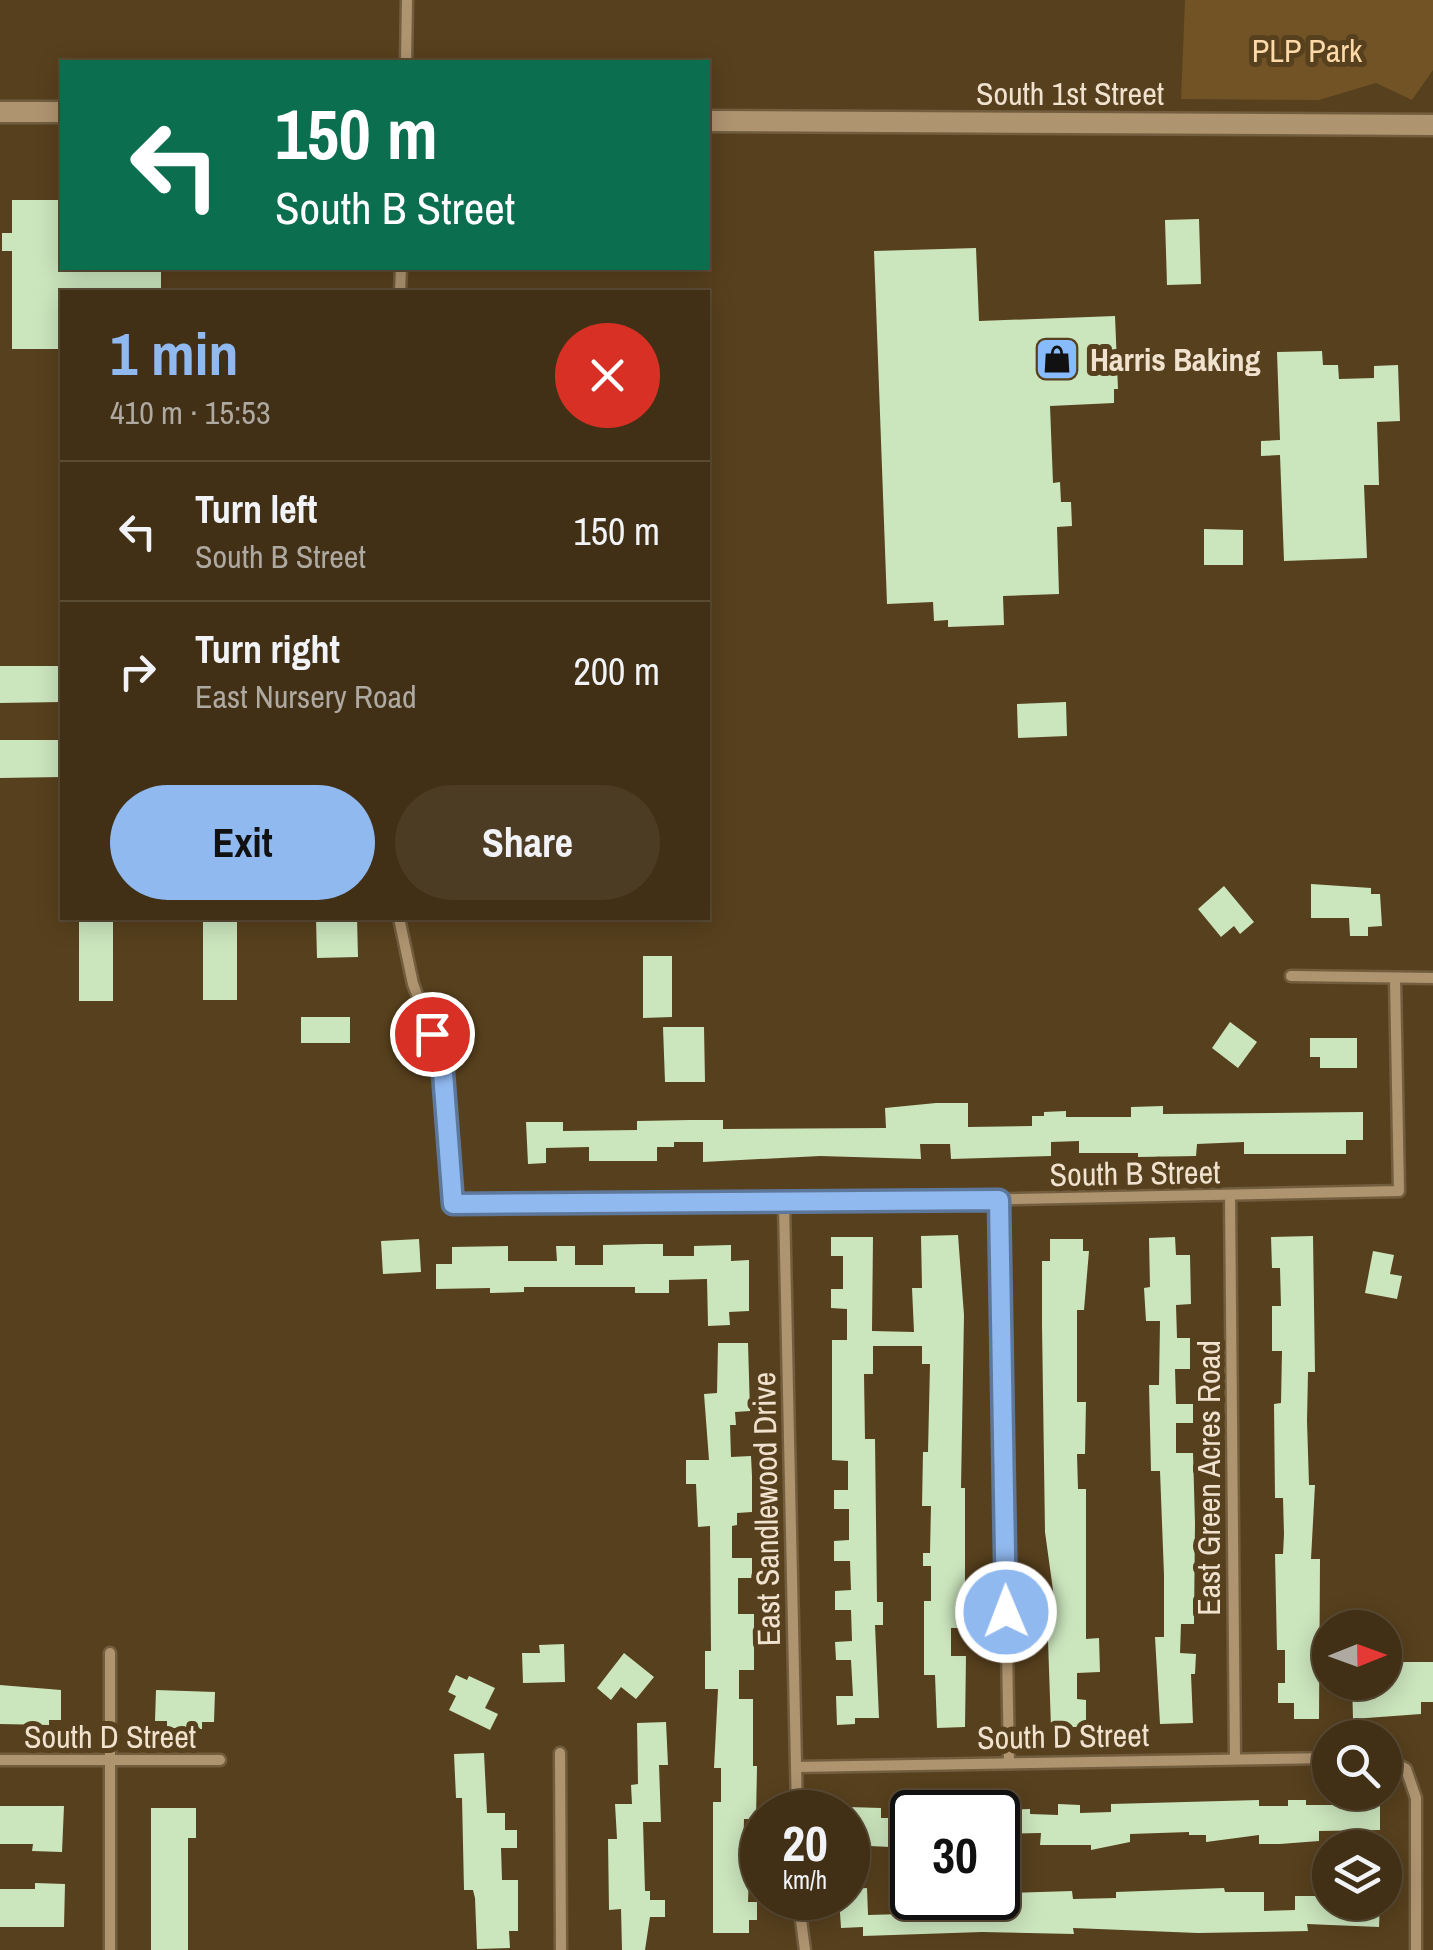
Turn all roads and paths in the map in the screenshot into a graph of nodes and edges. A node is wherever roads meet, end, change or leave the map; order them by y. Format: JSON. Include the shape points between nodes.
{"nodes":[{"id":1,"x":406,"y":0,"type":"edge"},
{"id":2,"x":406,"y":60,"type":"edge"},
{"id":3,"x":0,"y":112,"type":"edge"},
{"id":4,"x":60,"y":112,"type":"edge"},
{"id":5,"x":710,"y":122,"type":"edge"},
{"id":6,"x":1433,"y":125,"type":"edge"},
{"id":7,"x":399,"y":920,"type":"edge"},
{"id":8,"x":1291,"y":976,"type":"dead end"},
{"id":9,"x":1395,"y":978,"type":"junction"},
{"id":10,"x":1433,"y":978,"type":"edge"},
{"id":11,"x":1230,"y":1196,"type":"junction"},
{"id":12,"x":999,"y":1200,"type":"junction"},
{"id":13,"x":784,"y":1204,"type":"junction"},
{"id":14,"x":110,"y":1653,"type":"dead end"},
{"id":15,"x":560,"y":1752,"type":"dead end"},
{"id":16,"x":1312,"y":1758,"type":"edge"},
{"id":17,"x":1235,"y":1759,"type":"junction"},
{"id":18,"x":0,"y":1760,"type":"edge"},
{"id":19,"x":220,"y":1760,"type":"dead end"},
{"id":20,"x":110,"y":1762,"type":"junction"},
{"id":21,"x":1009,"y":1762,"type":"junction"},
{"id":22,"x":797,"y":1767,"type":"junction"},
{"id":23,"x":1402,"y":1767,"type":"edge"},
{"id":24,"x":797,"y":1790,"type":"edge"},
{"id":25,"x":801,"y":1920,"type":"edge"},
{"id":26,"x":110,"y":1950,"type":"edge"},
{"id":27,"x":562,"y":1950,"type":"edge"},
{"id":28,"x":804,"y":1950,"type":"edge"},
{"id":29,"x":1416,"y":1950,"type":"edge"}],
"edges":[{"from":1,"to":2,"type":"street"},
{"from":3,"to":4,"type":"main road"},
{"from":5,"to":6,"type":"main road","name":"South 1st Street"},
{"from":7,"to":13,"type":"street","name":"South B Street","via":[[413,984],[442,1060],[453,1204]]},
{"from":8,"to":9,"type":"street"},
{"from":9,"to":10,"type":"street"},
{"from":9,"to":11,"type":"street","name":"South B Street","via":[[1399,1191]]},
{"from":11,"to":12,"type":"street","name":"South B Street"},
{"from":11,"to":17,"type":"street","name":"East Green Acres Road"},
{"from":12,"to":13,"type":"street","name":"South B Street"},
{"from":12,"to":21,"type":"street"},
{"from":13,"to":22,"type":"street","name":"East Sandlewood Drive"},
{"from":14,"to":20,"type":"street"},
{"from":15,"to":27,"type":"street"},
{"from":16,"to":17,"type":"street","name":"South D Street"},
{"from":17,"to":21,"type":"street","name":"South D Street"},
{"from":18,"to":20,"type":"street","name":"South D Street"},
{"from":19,"to":20,"type":"street","name":"South D Street"},
{"from":20,"to":26,"type":"street"},
{"from":21,"to":22,"type":"street","name":"South D Street"},
{"from":22,"to":24,"type":"street","name":"East Sandlewood Drive"},
{"from":23,"to":29,"type":"street","via":[[1416,1798]]},
{"from":25,"to":28,"type":"street"}]}
